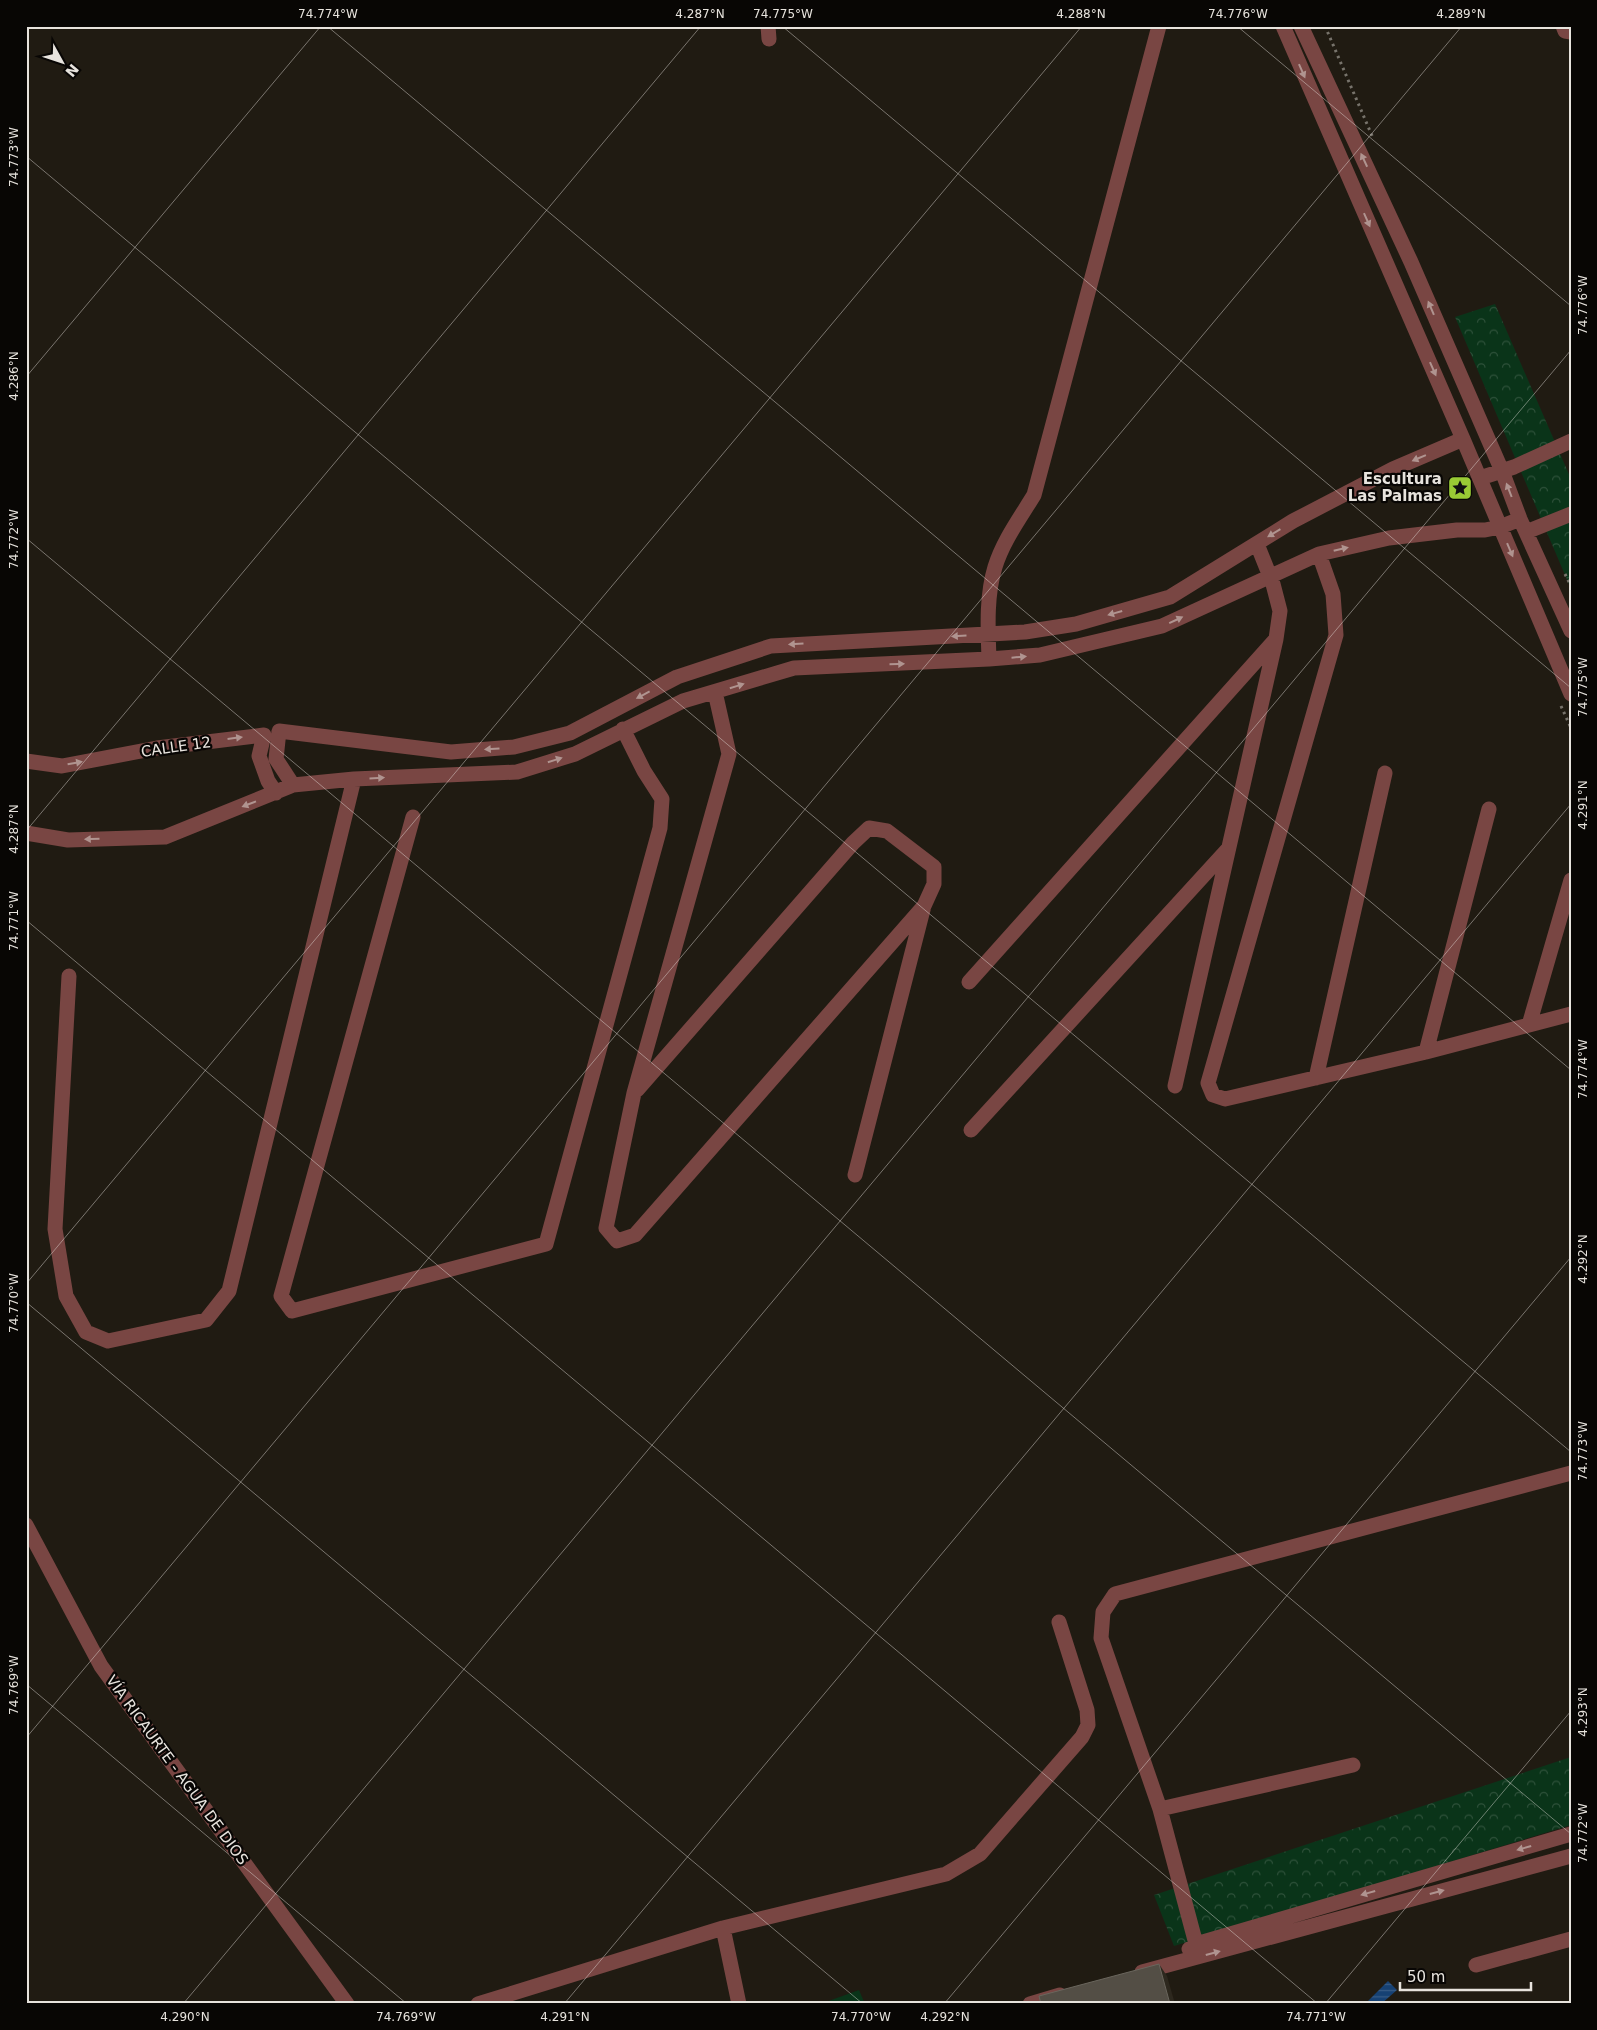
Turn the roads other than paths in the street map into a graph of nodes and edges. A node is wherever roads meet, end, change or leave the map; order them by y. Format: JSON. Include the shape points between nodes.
{"nodes":[{"id":1,"x":1159,"y":26,"type":"edge"},
{"id":2,"x":1282,"y":26,"type":"edge"},
{"id":3,"x":1302,"y":26,"type":"edge"},
{"id":4,"x":1563,"y":26,"type":"edge"},
{"id":5,"x":1571,"y":32,"type":"edge"},
{"id":6,"x":1463,"y":439,"type":"junction"},
{"id":7,"x":1571,"y":440,"type":"edge"},
{"id":8,"x":1502,"y":471,"type":"junction"},
{"id":9,"x":1480,"y":478,"type":"junction"},
{"id":10,"x":1571,"y":514,"type":"edge"},
{"id":11,"x":1523,"y":525,"type":"junction"},
{"id":12,"x":1500,"y":527,"type":"junction"},
{"id":13,"x":1257,"y":544,"type":"junction"},
{"id":14,"x":1319,"y":554,"type":"junction"},
{"id":15,"x":1270,"y":577,"type":"junction"},
{"id":16,"x":1571,"y":631,"type":"edge"},
{"id":17,"x":988,"y":634,"type":"junction"},
{"id":18,"x":1276,"y":639,"type":"junction"},
{"id":19,"x":989,"y":659,"type":"junction"},
{"id":20,"x":677,"y":677,"type":"junction"},
{"id":21,"x":715,"y":692,"type":"junction"},
{"id":22,"x":1571,"y":694,"type":"edge"},
{"id":23,"x":684,"y":702,"type":"junction"},
{"id":24,"x":623,"y":729,"type":"junction"},
{"id":25,"x":570,"y":733,"type":"junction"},
{"id":26,"x":575,"y":754,"type":"junction"},
{"id":27,"x":26,"y":761,"type":"edge"},
{"id":28,"x":1386,"y":773,"type":"dead end"},
{"id":29,"x":354,"y":779,"type":"junction"},
{"id":30,"x":293,"y":785,"type":"junction"},
{"id":31,"x":276,"y":793,"type":"junction"},
{"id":32,"x":1490,"y":809,"type":"dead end"},
{"id":33,"x":413,"y":817,"type":"dead end"},
{"id":34,"x":26,"y":833,"type":"edge"},
{"id":35,"x":1228,"y":849,"type":"junction"},
{"id":36,"x":1571,"y":880,"type":"edge"},
{"id":37,"x":924,"y":906,"type":"junction"},
{"id":38,"x":70,"y":976,"type":"dead end"},
{"id":39,"x":969,"y":982,"type":"dead end"},
{"id":40,"x":1571,"y":1014,"type":"edge"},
{"id":41,"x":1529,"y":1025,"type":"junction"},
{"id":42,"x":1426,"y":1052,"type":"junction"},
{"id":43,"x":1316,"y":1078,"type":"junction"},
{"id":44,"x":1175,"y":1086,"type":"dead end"},
{"id":45,"x":634,"y":1093,"type":"junction"},
{"id":46,"x":971,"y":1130,"type":"dead end"},
{"id":47,"x":855,"y":1174,"type":"dead end"},
{"id":48,"x":1571,"y":1473,"type":"edge"},
{"id":49,"x":26,"y":1525,"type":"edge"},
{"id":50,"x":1059,"y":1622,"type":"dead end"},
{"id":51,"x":1353,"y":1765,"type":"dead end"},
{"id":52,"x":1160,"y":1809,"type":"junction"},
{"id":53,"x":1571,"y":1834,"type":"edge"},
{"id":54,"x":1571,"y":1856,"type":"edge"},
{"id":55,"x":723,"y":1928,"type":"junction"},
{"id":56,"x":1571,"y":1939,"type":"edge"},
{"id":57,"x":1196,"y":1944,"type":"junction"},
{"id":58,"x":1476,"y":1965,"type":"dead end"},
{"id":59,"x":1166,"y":1966,"type":"junction"},
{"id":60,"x":1130,"y":1976,"type":"edge"},
{"id":61,"x":1075,"y":1991,"type":"edge"},
{"id":62,"x":347,"y":2004,"type":"edge"},
{"id":63,"x":478,"y":2004,"type":"edge"},
{"id":64,"x":739,"y":2004,"type":"edge"},
{"id":65,"x":1030,"y":2004,"type":"edge"}],
"edges":[{"from":1,"to":17,"type":"street","via":[[1034,495],[996,565]]},
{"from":2,"to":6,"type":"street","one_way":true},
{"from":8,"to":3,"type":"street","one_way":true,"via":[[1411,262]]},
{"from":4,"to":5,"type":"street","via":[[1565,31]]},
{"from":6,"to":9,"type":"street"},
{"from":6,"to":13,"type":"street","one_way":true,"via":[[1393,469]]},
{"from":7,"to":8,"type":"street"},
{"from":8,"to":9,"type":"street"},
{"from":11,"to":8,"type":"street","one_way":true},
{"from":9,"to":12,"type":"street"},
{"from":10,"to":11,"type":"street"},
{"from":11,"to":12,"type":"street"},
{"from":11,"to":16,"type":"street"},
{"from":14,"to":12,"type":"street","one_way":true,"via":[[1389,538]]},
{"from":12,"to":22,"type":"street","one_way":true},
{"from":13,"to":15,"type":"street"},
{"from":13,"to":17,"type":"street","one_way":true,"via":[[1170,597],[1076,624]]},
{"from":14,"to":15,"type":"street"},
{"from":14,"to":43,"type":"street","via":[[1333,594],[1336,635],[1208,1083],[1213,1096],[1225,1099]]},
{"from":15,"to":18,"type":"street","via":[[1280,611]]},
{"from":19,"to":15,"type":"street","one_way":true,"via":[[1040,655],[1162,626]]},
{"from":17,"to":19,"type":"street"},
{"from":17,"to":20,"type":"street","one_way":true,"via":[[771,646]]},
{"from":18,"to":35,"type":"street"},
{"from":18,"to":39,"type":"street"},
{"from":21,"to":19,"type":"street","one_way":true,"via":[[794,668]]},
{"from":20,"to":23,"type":"street"},
{"from":20,"to":25,"type":"street","one_way":true},
{"from":21,"to":23,"type":"street"},
{"from":21,"to":45,"type":"street","via":[[729,754]]},
{"from":23,"to":24,"type":"street"},
{"from":24,"to":26,"type":"street"},
{"from":24,"to":33,"type":"street","via":[[662,799],[660,828],[546,1244],[292,1311],[281,1296]]},
{"from":25,"to":26,"type":"street"},
{"from":25,"to":30,"type":"street","one_way":true,"via":[[514,747],[451,752],[279,731],[276,759]]},
{"from":29,"to":26,"type":"street","one_way":true,"via":[[517,772]]},
{"from":27,"to":31,"type":"street","name":"CALLE 12","one_way":true,"via":[[62,766],[157,748],[264,735],[259,756]]},
{"from":28,"to":43,"type":"street"},
{"from":29,"to":30,"type":"street"},
{"from":29,"to":38,"type":"street","via":[[229,1291],[206,1320],[108,1341],[86,1332],[66,1296],[55,1229]]},
{"from":30,"to":31,"type":"street"},
{"from":31,"to":34,"type":"street","one_way":true,"via":[[165,837],[68,840]]},
{"from":32,"to":42,"type":"street"},
{"from":35,"to":44,"type":"street"},
{"from":35,"to":46,"type":"street"},
{"from":36,"to":41,"type":"street"},
{"from":37,"to":45,"type":"street","via":[[934,884],[934,866],[887,831],[869,828]]},
{"from":37,"to":45,"type":"street","via":[[635,1236],[617,1241],[606,1228]]},
{"from":37,"to":47,"type":"street"},
{"from":40,"to":41,"type":"street"},
{"from":41,"to":42,"type":"street"},
{"from":42,"to":43,"type":"street"},
{"from":48,"to":52,"type":"street","via":[[1116,1594],[1103,1612],[1101,1638]]},
{"from":49,"to":62,"type":"street","name":"VÍA RICAURTE - AGUA DE DIOS","via":[[101,1666]]},
{"from":50,"to":55,"type":"street","via":[[1087,1710],[1088,1725],[1082,1737],[980,1854],[946,1874]]},
{"from":51,"to":52,"type":"street"},
{"from":52,"to":57,"type":"street"},
{"from":53,"to":57,"type":"street","one_way":true},
{"from":59,"to":54,"type":"street","one_way":true},
{"from":55,"to":63,"type":"street"},
{"from":55,"to":64,"type":"street"},
{"from":56,"to":58,"type":"street"},
{"from":57,"to":59,"type":"street"},
{"from":59,"to":60,"type":"street"},
{"from":61,"to":65,"type":"street"}]}
